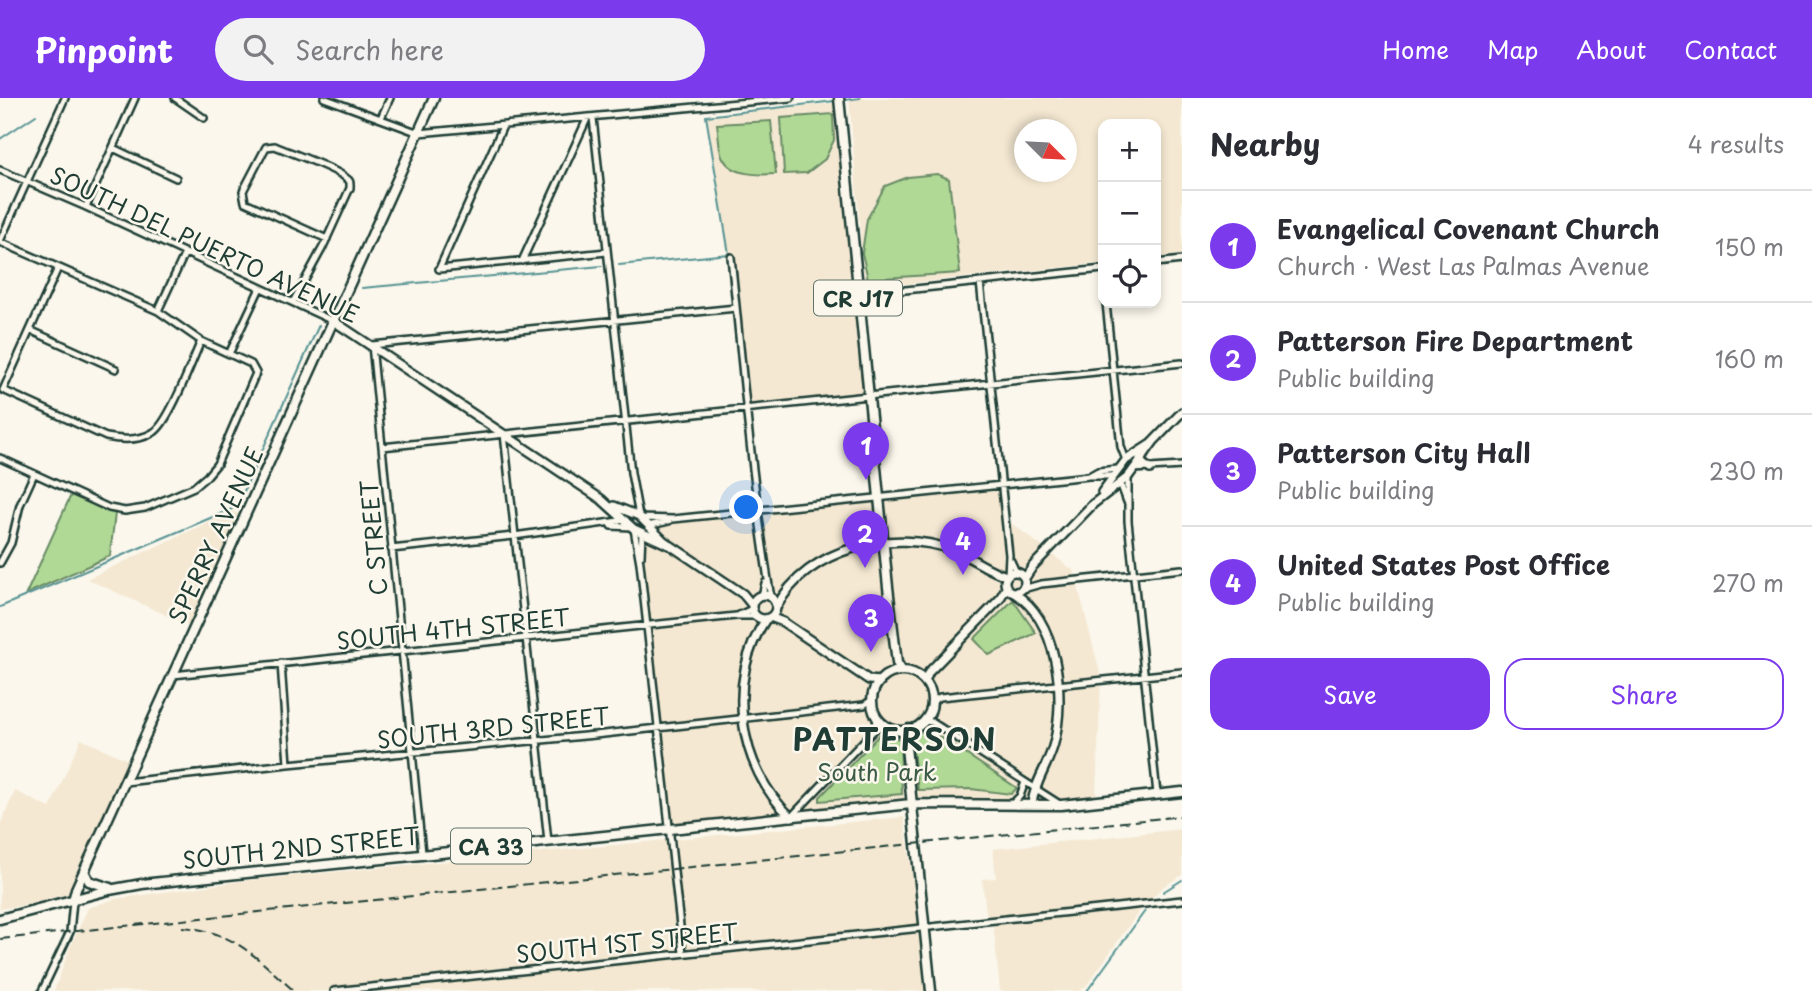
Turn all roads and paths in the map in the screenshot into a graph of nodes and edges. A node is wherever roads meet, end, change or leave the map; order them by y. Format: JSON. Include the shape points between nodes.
{"nodes":[{"id":1,"x":65,"y":98,"type":"edge"},
{"id":2,"x":135,"y":98,"type":"edge"},
{"id":3,"x":175,"y":98,"type":"edge"},
{"id":4,"x":324,"y":98,"type":"edge"},
{"id":5,"x":390,"y":98,"type":"edge"},
{"id":6,"x":434,"y":98,"type":"edge"},
{"id":7,"x":791,"y":98,"type":"edge"},
{"id":8,"x":839,"y":98,"type":"edge"},
{"id":9,"x":204,"y":118,"type":"dead end"},
{"id":10,"x":382,"y":118,"type":"junction"},
{"id":11,"x":590,"y":119,"type":"junction"},
{"id":12,"x":503,"y":126,"type":"junction"},
{"id":13,"x":419,"y":133,"type":"junction"},
{"id":14,"x":113,"y":148,"type":"junction"},
{"id":15,"x":0,"y":170,"type":"edge"},
{"id":16,"x":176,"y":178,"type":"dead end"},
{"id":17,"x":27,"y":181,"type":"junction"},
{"id":18,"x":86,"y":207,"type":"junction"},
{"id":19,"x":327,"y":239,"type":"junction"},
{"id":20,"x":0,"y":242,"type":"edge"},
{"id":21,"x":607,"y":252,"type":"junction"},
{"id":22,"x":185,"y":253,"type":"junction"},
{"id":23,"x":731,"y":257,"type":"dead end"},
{"id":24,"x":1182,"y":260,"type":"edge"},
{"id":25,"x":522,"y":261,"type":"junction"},
{"id":26,"x":1161,"y":262,"type":"edge"},
{"id":27,"x":58,"y":268,"type":"junction"},
{"id":28,"x":1098,"y":270,"type":"edge"},
{"id":29,"x":980,"y":282,"type":"junction"},
{"id":30,"x":260,"y":288,"type":"junction"},
{"id":31,"x":858,"y":295,"type":"junction"},
{"id":32,"x":293,"y":302,"type":"junction"},
{"id":33,"x":736,"y":308,"type":"junction"},
{"id":34,"x":1107,"y":308,"type":"edge"},
{"id":35,"x":158,"y":311,"type":"junction"},
{"id":36,"x":614,"y":320,"type":"junction"},
{"id":37,"x":335,"y":322,"type":"junction"},
{"id":38,"x":30,"y":330,"type":"junction"},
{"id":39,"x":201,"y":341,"type":"junction"},
{"id":40,"x":372,"y":345,"type":"junction"},
{"id":41,"x":229,"y":354,"type":"junction"},
{"id":42,"x":1182,"y":363,"type":"edge"},
{"id":43,"x":116,"y":369,"type":"dead end"},
{"id":44,"x":1113,"y":371,"type":"junction"},
{"id":45,"x":990,"y":384,"type":"junction"},
{"id":46,"x":869,"y":397,"type":"junction"},
{"id":47,"x":747,"y":409,"type":"junction"},
{"id":48,"x":1182,"y":412,"type":"edge"},
{"id":49,"x":625,"y":421,"type":"junction"},
{"id":50,"x":504,"y":434,"type":"junction"},
{"id":51,"x":1154,"y":441,"type":"junction"},
{"id":52,"x":1121,"y":446,"type":"junction"},
{"id":53,"x":382,"y":447,"type":"junction"},
{"id":54,"x":0,"y":458,"type":"edge"},
{"id":55,"x":1140,"y":459,"type":"junction"},
{"id":56,"x":1127,"y":460,"type":"junction"},
{"id":57,"x":1182,"y":466,"type":"edge"},
{"id":58,"x":1152,"y":469,"type":"junction"},
{"id":59,"x":1131,"y":472,"type":"junction"},
{"id":60,"x":34,"y":474,"type":"junction"},
{"id":61,"x":1089,"y":476,"type":"junction"},
{"id":62,"x":1117,"y":476,"type":"junction"},
{"id":63,"x":1099,"y":477,"type":"junction"},
{"id":64,"x":632,"y":485,"type":"junction"},
{"id":65,"x":1001,"y":485,"type":"junction"},
{"id":66,"x":1106,"y":487,"type":"junction"},
{"id":67,"x":879,"y":498,"type":"junction"},
{"id":68,"x":601,"y":499,"type":"junction"},
{"id":69,"x":1126,"y":502,"type":"junction"},
{"id":70,"x":1093,"y":504,"type":"junction"},
{"id":71,"x":612,"y":507,"type":"junction"},
{"id":72,"x":758,"y":510,"type":"junction"},
{"id":73,"x":627,"y":516,"type":"junction"},
{"id":74,"x":640,"y":517,"type":"junction"},
{"id":75,"x":673,"y":519,"type":"junction"},
{"id":76,"x":614,"y":523,"type":"junction"},
{"id":77,"x":658,"y":524,"type":"junction"},
{"id":78,"x":597,"y":526,"type":"junction"},
{"id":79,"x":633,"y":528,"type":"junction"},
{"id":80,"x":645,"y":530,"type":"junction"},
{"id":81,"x":514,"y":536,"type":"junction"},
{"id":82,"x":884,"y":542,"type":"junction"},
{"id":83,"x":666,"y":543,"type":"junction"},
{"id":84,"x":391,"y":549,"type":"junction"},
{"id":85,"x":1009,"y":555,"type":"junction"},
{"id":86,"x":640,"y":562,"type":"junction"},
{"id":87,"x":0,"y":563,"type":"edge"},
{"id":88,"x":1033,"y":566,"type":"junction"},
{"id":89,"x":1182,"y":569,"type":"edge"},
{"id":90,"x":993,"y":571,"type":"junction"},
{"id":91,"x":1017,"y":572,"type":"junction"},
{"id":92,"x":1134,"y":574,"type":"junction"},
{"id":93,"x":1007,"y":576,"type":"junction"},
{"id":94,"x":1025,"y":579,"type":"junction"},
{"id":95,"x":766,"y":580,"type":"junction"},
{"id":96,"x":1041,"y":584,"type":"junction"},
{"id":97,"x":1023,"y":589,"type":"junction"},
{"id":98,"x":787,"y":590,"type":"junction"},
{"id":99,"x":1009,"y":590,"type":"junction"},
{"id":100,"x":771,"y":598,"type":"junction"},
{"id":101,"x":1026,"y":602,"type":"junction"},
{"id":102,"x":762,"y":610,"type":"junction"},
{"id":103,"x":647,"y":626,"type":"junction"},
{"id":104,"x":525,"y":639,"type":"junction"},
{"id":105,"x":402,"y":651,"type":"junction"},
{"id":106,"x":281,"y":663,"type":"junction"},
{"id":107,"x":897,"y":669,"type":"junction"},
{"id":108,"x":1182,"y":672,"type":"edge"},
{"id":109,"x":173,"y":674,"type":"junction"},
{"id":110,"x":1144,"y":676,"type":"junction"},
{"id":111,"x":921,"y":678,"type":"junction"},
{"id":112,"x":869,"y":680,"type":"junction"},
{"id":113,"x":880,"y":681,"type":"junction"},
{"id":114,"x":1059,"y":685,"type":"junction"},
{"id":115,"x":875,"y":690,"type":"junction"},
{"id":116,"x":931,"y":698,"type":"junction"},
{"id":117,"x":872,"y":708,"type":"junction"},
{"id":118,"x":743,"y":718,"type":"junction"},
{"id":119,"x":928,"y":719,"type":"junction"},
{"id":120,"x":886,"y":725,"type":"junction"},
{"id":121,"x":658,"y":727,"type":"junction"},
{"id":122,"x":876,"y":728,"type":"junction"},
{"id":123,"x":904,"y":732,"type":"junction"},
{"id":124,"x":536,"y":741,"type":"junction"},
{"id":125,"x":412,"y":753,"type":"junction"},
{"id":126,"x":288,"y":764,"type":"junction"},
{"id":127,"x":125,"y":782,"type":"junction"},
{"id":128,"x":1025,"y":782,"type":"junction"},
{"id":129,"x":1035,"y":789,"type":"junction"},
{"id":130,"x":1182,"y":792,"type":"edge"},
{"id":131,"x":1157,"y":794,"type":"junction"},
{"id":132,"x":911,"y":804,"type":"junction"},
{"id":133,"x":1012,"y":804,"type":"junction"},
{"id":134,"x":1032,"y":804,"type":"junction"},
{"id":135,"x":1061,"y":805,"type":"junction"},
{"id":136,"x":791,"y":817,"type":"junction"},
{"id":137,"x":668,"y":828,"type":"junction"},
{"id":138,"x":548,"y":841,"type":"junction"},
{"id":139,"x":422,"y":853,"type":"junction"},
{"id":140,"x":84,"y":871,"type":"junction"},
{"id":141,"x":127,"y":887,"type":"junction"},
{"id":142,"x":1182,"y":900,"type":"edge"},
{"id":143,"x":73,"y":901,"type":"junction"},
{"id":144,"x":0,"y":919,"type":"edge"},
{"id":145,"x":924,"y":926,"type":"junction"},
{"id":146,"x":683,"y":953,"type":"junction"},
{"id":147,"x":42,"y":991,"type":"edge"},
{"id":148,"x":334,"y":991,"type":"edge"},
{"id":149,"x":931,"y":991,"type":"edge"}],
"edges":[{"from":1,"to":17,"type":"street"},
{"from":2,"to":14,"type":"street"},
{"from":3,"to":9,"type":"street"},
{"from":4,"to":10,"type":"street"},
{"from":5,"to":10,"type":"street"},
{"from":6,"to":13,"type":"main road","name":"SPERRY AVENUE"},
{"from":7,"to":11,"type":"street"},
{"from":8,"to":31,"type":"main road","number":"CR J17"},
{"from":10,"to":13,"type":"street"},
{"from":11,"to":12,"type":"street"},
{"from":11,"to":21,"type":"street"},
{"from":11,"to":25,"type":"street"},
{"from":12,"to":13,"type":"street"},
{"from":12,"to":25,"type":"street","via":[[439,269]]},
{"from":13,"to":37,"type":"main road","name":"SPERRY AVENUE"},
{"from":14,"to":16,"type":"street"},
{"from":14,"to":18,"type":"street"},
{"from":15,"to":17,"type":"street","name":"SOUTH DEL PUERTO AVENUE"},
{"from":17,"to":18,"type":"street","name":"SOUTH DEL PUERTO AVENUE"},
{"from":17,"to":20,"type":"street"},
{"from":18,"to":22,"type":"street","name":"SOUTH DEL PUERTO AVENUE"},
{"from":19,"to":19,"type":"street","via":[[350,188],[346,177],[269,145],[262,150],[243,198]]},
{"from":19,"to":32,"type":"street"},
{"from":20,"to":27,"type":"street"},
{"from":21,"to":25,"type":"street"},
{"from":21,"to":36,"type":"street"},
{"from":22,"to":30,"type":"street","name":"SOUTH DEL PUERTO AVENUE"},
{"from":22,"to":35,"type":"street"},
{"from":23,"to":33,"type":"street"},
{"from":24,"to":26,"type":"street"},
{"from":27,"to":35,"type":"street"},
{"from":27,"to":38,"type":"street"},
{"from":28,"to":29,"type":"street"},
{"from":29,"to":31,"type":"street"},
{"from":29,"to":45,"type":"street"},
{"from":30,"to":32,"type":"street","name":"SOUTH DEL PUERTO AVENUE"},
{"from":30,"to":41,"type":"street"},
{"from":31,"to":46,"type":"main road","number":"CR J17"},
{"from":32,"to":37,"type":"street","name":"SOUTH DEL PUERTO AVENUE"},
{"from":33,"to":36,"type":"street"},
{"from":33,"to":47,"type":"street"},
{"from":34,"to":44,"type":"street"},
{"from":35,"to":39,"type":"street"},
{"from":36,"to":40,"type":"street"},
{"from":36,"to":49,"type":"street"},
{"from":37,"to":40,"type":"street","name":"SOUTH DEL PUERTO AVENUE"},
{"from":37,"to":109,"type":"main road","name":"SPERRY AVENUE"},
{"from":38,"to":39,"type":"street","via":[[3,390],[106,437],[122,439],[152,434],[164,422]]},
{"from":38,"to":43,"type":"street"},
{"from":39,"to":41,"type":"street"},
{"from":40,"to":50,"type":"street","name":"SOUTH DEL PUERTO AVENUE"},
{"from":40,"to":53,"type":"street","name":"C STREET"},
{"from":41,"to":60,"type":"street","via":[[251,364],[255,377],[216,464],[194,487],[145,508],[125,510],[101,505]]},
{"from":42,"to":44,"type":"street"},
{"from":44,"to":45,"type":"street"},
{"from":44,"to":52,"type":"street"},
{"from":45,"to":46,"type":"street"},
{"from":45,"to":65,"type":"street"},
{"from":46,"to":47,"type":"street"},
{"from":46,"to":67,"type":"main road","number":"CR J17"},
{"from":47,"to":49,"type":"street"},
{"from":47,"to":72,"type":"street"},
{"from":48,"to":51,"type":"street"},
{"from":49,"to":50,"type":"street"},
{"from":49,"to":64,"type":"street"},
{"from":50,"to":53,"type":"street"},
{"from":50,"to":68,"type":"street","name":"SOUTH DEL PUERTO AVENUE"},
{"from":50,"to":81,"type":"street"},
{"from":51,"to":55,"type":"street"},
{"from":51,"to":56,"type":"street"},
{"from":52,"to":56,"type":"street"},
{"from":52,"to":62,"type":"street"},
{"from":53,"to":84,"type":"street","name":"C STREET"},
{"from":54,"to":60,"type":"street"},
{"from":55,"to":58,"type":"street"},
{"from":55,"to":59,"type":"street"},
{"from":56,"to":59,"type":"street"},
{"from":56,"to":62,"type":"street"},
{"from":57,"to":58,"type":"street"},
{"from":58,"to":59,"type":"street"},
{"from":59,"to":62,"type":"street"},
{"from":59,"to":69,"type":"street"},
{"from":60,"to":87,"type":"street"},
{"from":61,"to":62,"type":"street","via":[[1098,471]]},
{"from":61,"to":63,"type":"street"},
{"from":61,"to":65,"type":"street"},
{"from":62,"to":63,"type":"street"},
{"from":62,"to":66,"type":"street"},
{"from":62,"to":69,"type":"street"},
{"from":62,"to":70,"type":"street"},
{"from":63,"to":66,"type":"street"},
{"from":64,"to":73,"type":"street"},
{"from":64,"to":74,"type":"street"},
{"from":65,"to":67,"type":"street"},
{"from":65,"to":85,"type":"street"},
{"from":66,"to":70,"type":"street"},
{"from":67,"to":72,"type":"street"},
{"from":67,"to":82,"type":"main road","number":"CR J17"},
{"from":68,"to":71,"type":"street","name":"SOUTH DEL PUERTO AVENUE"},
{"from":68,"to":73,"type":"street","name":"SOUTH DEL PUERTO AVENUE"},
{"from":69,"to":92,"type":"street"},
{"from":70,"to":88,"type":"street"},
{"from":71,"to":73,"type":"street","name":"SOUTH DEL PUERTO AVENUE"},
{"from":71,"to":76,"type":"street"},
{"from":72,"to":75,"type":"street"},
{"from":72,"to":95,"type":"street"},
{"from":73,"to":74,"type":"street","name":"SOUTH DEL PUERTO AVENUE"},
{"from":73,"to":76,"type":"street"},
{"from":73,"to":79,"type":"street","name":"SOUTH DEL PUERTO AVENUE"},
{"from":74,"to":75,"type":"street"},
{"from":74,"to":80,"type":"street","name":"SOUTH DEL PUERTO AVENUE"},
{"from":75,"to":77,"type":"street"},
{"from":76,"to":78,"type":"street"},
{"from":77,"to":80,"type":"street"},
{"from":77,"to":83,"type":"street","via":[[657,531]]},
{"from":78,"to":79,"type":"street"},
{"from":78,"to":81,"type":"street"},
{"from":79,"to":80,"type":"street","name":"SOUTH DEL PUERTO AVENUE"},
{"from":79,"to":86,"type":"street"},
{"from":80,"to":83,"type":"street","name":"SOUTH DEL PUERTO AVENUE"},
{"from":80,"to":86,"type":"street"},
{"from":81,"to":84,"type":"street"},
{"from":81,"to":104,"type":"street"},
{"from":82,"to":90,"type":"street","via":[[939,546]]},
{"from":82,"to":98,"type":"street","via":[[830,558]]},
{"from":82,"to":107,"type":"main road","number":"CR J17"},
{"from":83,"to":102,"type":"street","name":"SOUTH DEL PUERTO AVENUE"},
{"from":84,"to":105,"type":"street","name":"C STREET"},
{"from":85,"to":91,"type":"street"},
{"from":85,"to":93,"type":"street"},
{"from":86,"to":103,"type":"street"},
{"from":88,"to":91,"type":"street"},
{"from":88,"to":94,"type":"street"},
{"from":89,"to":92,"type":"street"},
{"from":90,"to":93,"type":"street"},
{"from":90,"to":99,"type":"street"},
{"from":91,"to":93,"type":"street"},
{"from":91,"to":94,"type":"street"},
{"from":92,"to":96,"type":"street"},
{"from":92,"to":110,"type":"street"},
{"from":93,"to":99,"type":"street"},
{"from":94,"to":96,"type":"street"},
{"from":94,"to":97,"type":"street"},
{"from":95,"to":100,"type":"street"},
{"from":95,"to":102,"type":"street"},
{"from":96,"to":97,"type":"street"},
{"from":97,"to":99,"type":"street"},
{"from":97,"to":101,"type":"street"},
{"from":98,"to":100,"type":"street"},
{"from":98,"to":102,"type":"street"},
{"from":99,"to":101,"type":"street"},
{"from":99,"to":111,"type":"street"},
{"from":100,"to":102,"type":"street"},
{"from":101,"to":114,"type":"street","via":[[1049,641]]},
{"from":102,"to":103,"type":"street","name":"SOUTH 4TH STREET"},
{"from":102,"to":112,"type":"street"},
{"from":102,"to":118,"type":"street","via":[[744,674]]},
{"from":103,"to":104,"type":"street","name":"SOUTH 4TH STREET"},
{"from":103,"to":121,"type":"street"},
{"from":104,"to":105,"type":"street","name":"SOUTH 4TH STREET"},
{"from":104,"to":124,"type":"street"},
{"from":105,"to":106,"type":"street","name":"SOUTH 4TH STREET"},
{"from":105,"to":125,"type":"street","name":"C STREET"},
{"from":106,"to":109,"type":"street","name":"SOUTH 4TH STREET"},
{"from":106,"to":126,"type":"street"},
{"from":107,"to":111,"type":"main road"},
{"from":107,"to":113,"type":"main road"},
{"from":108,"to":110,"type":"street"},
{"from":109,"to":127,"type":"main road","name":"SPERRY AVENUE"},
{"from":110,"to":114,"type":"street"},
{"from":110,"to":131,"type":"street"},
{"from":111,"to":116,"type":"main road"},
{"from":112,"to":113,"type":"street"},
{"from":112,"to":115,"type":"street"},
{"from":113,"to":115,"type":"main road"},
{"from":114,"to":116,"type":"street"},
{"from":114,"to":129,"type":"street","via":[[1056,735]]},
{"from":115,"to":117,"type":"main road"},
{"from":116,"to":119,"type":"main road"},
{"from":117,"to":118,"type":"street","name":"SOUTH 3RD STREET"},
{"from":117,"to":120,"type":"main road"},
{"from":117,"to":122,"type":"street"},
{"from":118,"to":121,"type":"street","name":"SOUTH 3RD STREET"},
{"from":118,"to":136,"type":"street","via":[[758,771]]},
{"from":119,"to":123,"type":"main road"},
{"from":119,"to":128,"type":"street"},
{"from":120,"to":122,"type":"street"},
{"from":120,"to":123,"type":"main road"},
{"from":121,"to":124,"type":"street","name":"SOUTH 3RD STREET"},
{"from":121,"to":137,"type":"street"},
{"from":122,"to":136,"type":"street"},
{"from":123,"to":132,"type":"main road"},
{"from":124,"to":125,"type":"street","name":"SOUTH 3RD STREET"},
{"from":124,"to":138,"type":"street"},
{"from":125,"to":126,"type":"street","name":"SOUTH 3RD STREET"},
{"from":125,"to":139,"type":"street","name":"C STREET"},
{"from":126,"to":127,"type":"street","name":"SOUTH 3RD STREET"},
{"from":127,"to":140,"type":"main road","name":"SPERRY AVENUE"},
{"from":128,"to":129,"type":"street"},
{"from":128,"to":133,"type":"street"},
{"from":129,"to":134,"type":"street"},
{"from":129,"to":135,"type":"street"},
{"from":130,"to":131,"type":"main road","number":"CA 33"},
{"from":131,"to":135,"type":"main road","number":"CA 33"},
{"from":132,"to":133,"type":"main road","number":"CA 33"},
{"from":132,"to":136,"type":"main road","name":"SOUTH 2ND STREET","number":"CA 33"},
{"from":132,"to":145,"type":"main road"},
{"from":133,"to":134,"type":"main road","number":"CA 33"},
{"from":134,"to":135,"type":"main road","number":"CA 33"},
{"from":136,"to":137,"type":"main road","name":"SOUTH 2ND STREET","number":"CA 33"},
{"from":137,"to":138,"type":"main road","name":"SOUTH 2ND STREET","number":"CA 33"},
{"from":137,"to":146,"type":"street"},
{"from":138,"to":139,"type":"main road","name":"SOUTH 2ND STREET","number":"CA 33"},
{"from":139,"to":141,"type":"main road","name":"SOUTH 2ND STREET","number":"CA 33"},
{"from":140,"to":141,"type":"main road","via":[[97,885]]},
{"from":140,"to":143,"type":"main road","name":"SPERRY AVENUE"},
{"from":141,"to":143,"type":"main road","name":"SOUTH 2ND STREET","number":"CA 33"},
{"from":142,"to":145,"type":"street","name":"SOUTH 1ST STREET"},
{"from":143,"to":144,"type":"main road","number":"CA 33"},
{"from":143,"to":147,"type":"street","name":"SPERRY AVENUE","via":[[70,932]]},
{"from":145,"to":146,"type":"street","name":"SOUTH 1ST STREET"},
{"from":145,"to":149,"type":"main road"},
{"from":146,"to":148,"type":"street","name":"SOUTH 1ST STREET"}]}
